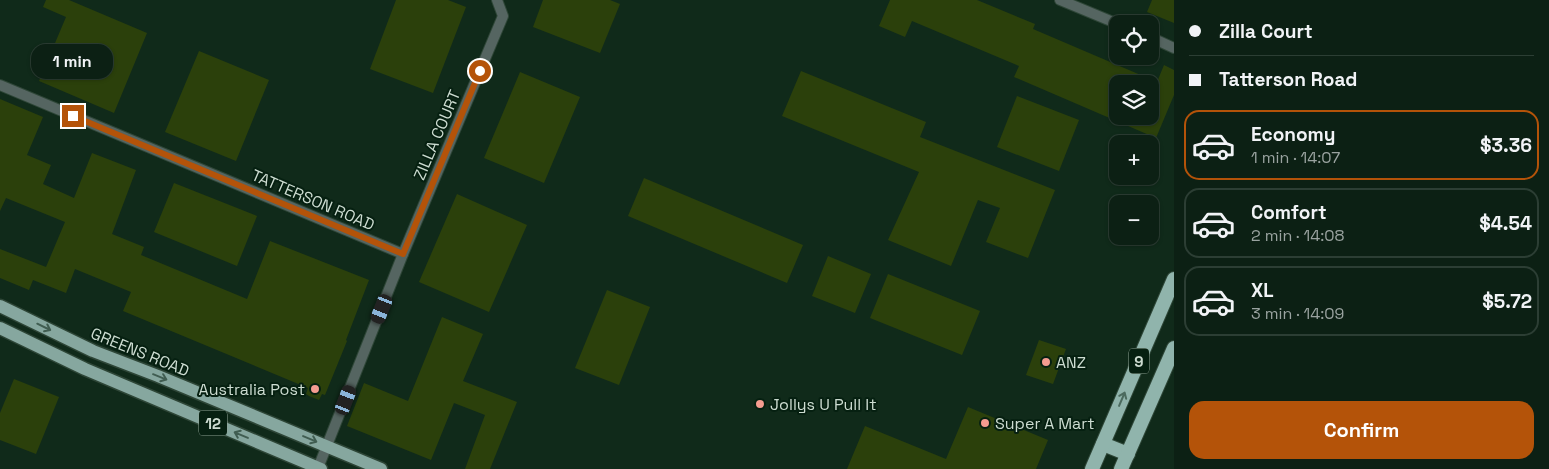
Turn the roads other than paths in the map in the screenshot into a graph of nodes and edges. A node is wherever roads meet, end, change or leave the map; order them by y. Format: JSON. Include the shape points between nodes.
{"nodes":[{"id":1,"x":496,"y":0,"type":"edge"},
{"id":2,"x":1060,"y":0,"type":"edge"},
{"id":3,"x":1109,"y":20,"type":"edge"},
{"id":4,"x":1159,"y":42,"type":"edge"},
{"id":5,"x":1174,"y":48,"type":"edge"},
{"id":6,"x":0,"y":85,"type":"edge"},
{"id":7,"x":403,"y":254,"type":"junction"},
{"id":8,"x":1174,"y":279,"type":"edge"},
{"id":9,"x":0,"y":306,"type":"edge"},
{"id":10,"x":0,"y":328,"type":"edge"},
{"id":11,"x":1174,"y":348,"type":"edge"},
{"id":12,"x":114,"y":360,"type":"junction"},
{"id":13,"x":107,"y":378,"type":"junction"},
{"id":14,"x":1103,"y":444,"type":"junction"},
{"id":15,"x":327,"y":447,"type":"junction"},
{"id":16,"x":1128,"y":454,"type":"junction"},
{"id":17,"x":320,"y":468,"type":"edge"},
{"id":18,"x":381,"y":469,"type":"edge"},
{"id":19,"x":1092,"y":469,"type":"edge"},
{"id":20,"x":1121,"y":469,"type":"edge"}],
"edges":[{"from":1,"to":7,"type":"street","name":"ZILLA COURT","via":[[504,16]]},
{"from":2,"to":3,"type":"street"},
{"from":4,"to":5,"type":"street"},
{"from":6,"to":7,"type":"street","name":"TATTERSON ROAD"},
{"from":7,"to":15,"type":"street"},
{"from":14,"to":8,"type":"highway","number":"9","one_way":true},
{"from":9,"to":12,"type":"main road","name":"GREENS ROAD","number":"12","one_way":true},
{"from":10,"to":13,"type":"main road","number":"12"},
{"from":11,"to":16,"type":"highway","number":"9"},
{"from":12,"to":13,"type":"main road"},
{"from":12,"to":15,"type":"main road","name":"GREENS ROAD","number":"12","one_way":true},
{"from":17,"to":13,"type":"main road","number":"12","one_way":true},
{"from":14,"to":16,"type":"highway"},
{"from":14,"to":19,"type":"highway","number":"9"},
{"from":15,"to":17,"type":"street"},
{"from":15,"to":18,"type":"main road","name":"GREENS ROAD","number":"12"},
{"from":16,"to":20,"type":"highway","number":"9"}]}
